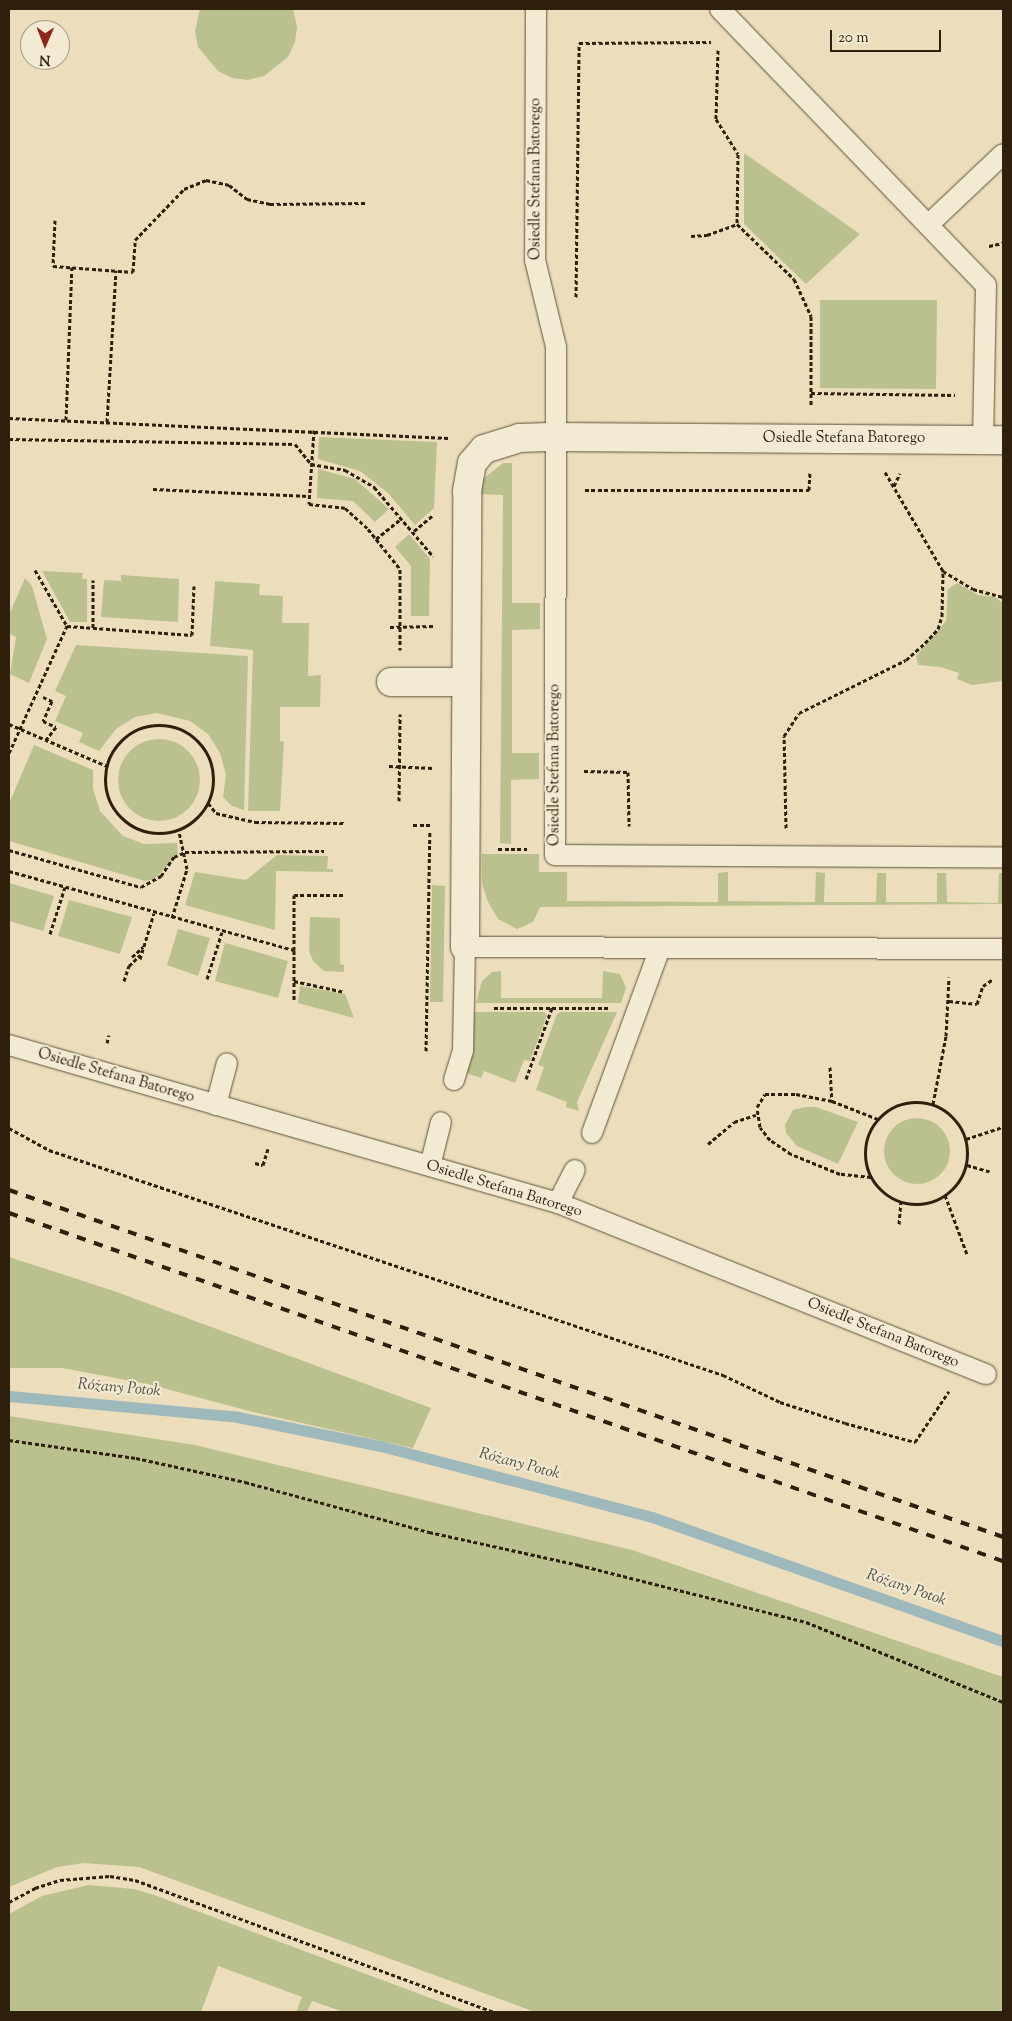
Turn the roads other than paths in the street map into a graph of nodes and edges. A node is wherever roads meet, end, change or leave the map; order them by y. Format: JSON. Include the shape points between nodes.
{"nodes":[{"id":1,"x":536,"y":9,"type":"edge"},
{"id":2,"x":722,"y":9,"type":"edge"},
{"id":3,"x":1003,"y":154,"type":"edge"},
{"id":4,"x":928,"y":225,"type":"junction"},
{"id":5,"x":555,"y":437,"type":"junction"},
{"id":6,"x":993,"y":440,"type":"edge"},
{"id":7,"x":396,"y":682,"type":"road end"},
{"id":8,"x":466,"y":682,"type":"junction"},
{"id":9,"x":1003,"y":857,"type":"edge"},
{"id":10,"x":465,"y":947,"type":"junction"},
{"id":11,"x":660,"y":948,"type":"junction"},
{"id":12,"x":1003,"y":949,"type":"edge"},
{"id":13,"x":9,"y":1045,"type":"edge"},
{"id":14,"x":228,"y":1063,"type":"dead end"},
{"id":15,"x":454,"y":1080,"type":"dead end"},
{"id":16,"x":216,"y":1105,"type":"junction"},
{"id":17,"x":441,"y":1122,"type":"dead end"},
{"id":18,"x":592,"y":1133,"type":"dead end"},
{"id":19,"x":430,"y":1166,"type":"junction"},
{"id":20,"x":575,"y":1170,"type":"dead end"},
{"id":21,"x":558,"y":1203,"type":"junction"},
{"id":22,"x":986,"y":1374,"type":"dead end"}],
"edges":[{"from":1,"to":5,"type":"lane","name":"Osiedle Stefana Batorego","via":[[535,260],[556,347]]},
{"from":2,"to":4,"type":"lane","name":"Osiedle Stefana Batorego"},
{"from":3,"to":4,"type":"lane"},
{"from":4,"to":6,"type":"lane","name":"Osiedle Stefana Batorego","via":[[986,284],[984,396]]},
{"from":5,"to":6,"type":"street","name":"Osiedle Stefana Batorego"},
{"from":5,"to":8,"type":"street","via":[[503,441],[484,449],[472,463],[467,491]]},
{"from":5,"to":9,"type":"lane","name":"Osiedle Stefana Batorego","via":[[555,855]]},
{"from":7,"to":8,"type":"street"},
{"from":8,"to":10,"type":"street"},
{"from":10,"to":11,"type":"lane"},
{"from":10,"to":15,"type":"lane","via":[[463,1051]]},
{"from":11,"to":12,"type":"lane"},
{"from":11,"to":18,"type":"lane"},
{"from":13,"to":16,"type":"lane","name":"Osiedle Stefana Batorego"},
{"from":14,"to":16,"type":"lane"},
{"from":16,"to":19,"type":"lane","name":"Osiedle Stefana Batorego"},
{"from":17,"to":19,"type":"lane"},
{"from":19,"to":21,"type":"lane","name":"Osiedle Stefana Batorego"},
{"from":20,"to":21,"type":"lane"},
{"from":21,"to":22,"type":"lane","name":"Osiedle Stefana Batorego"}]}
